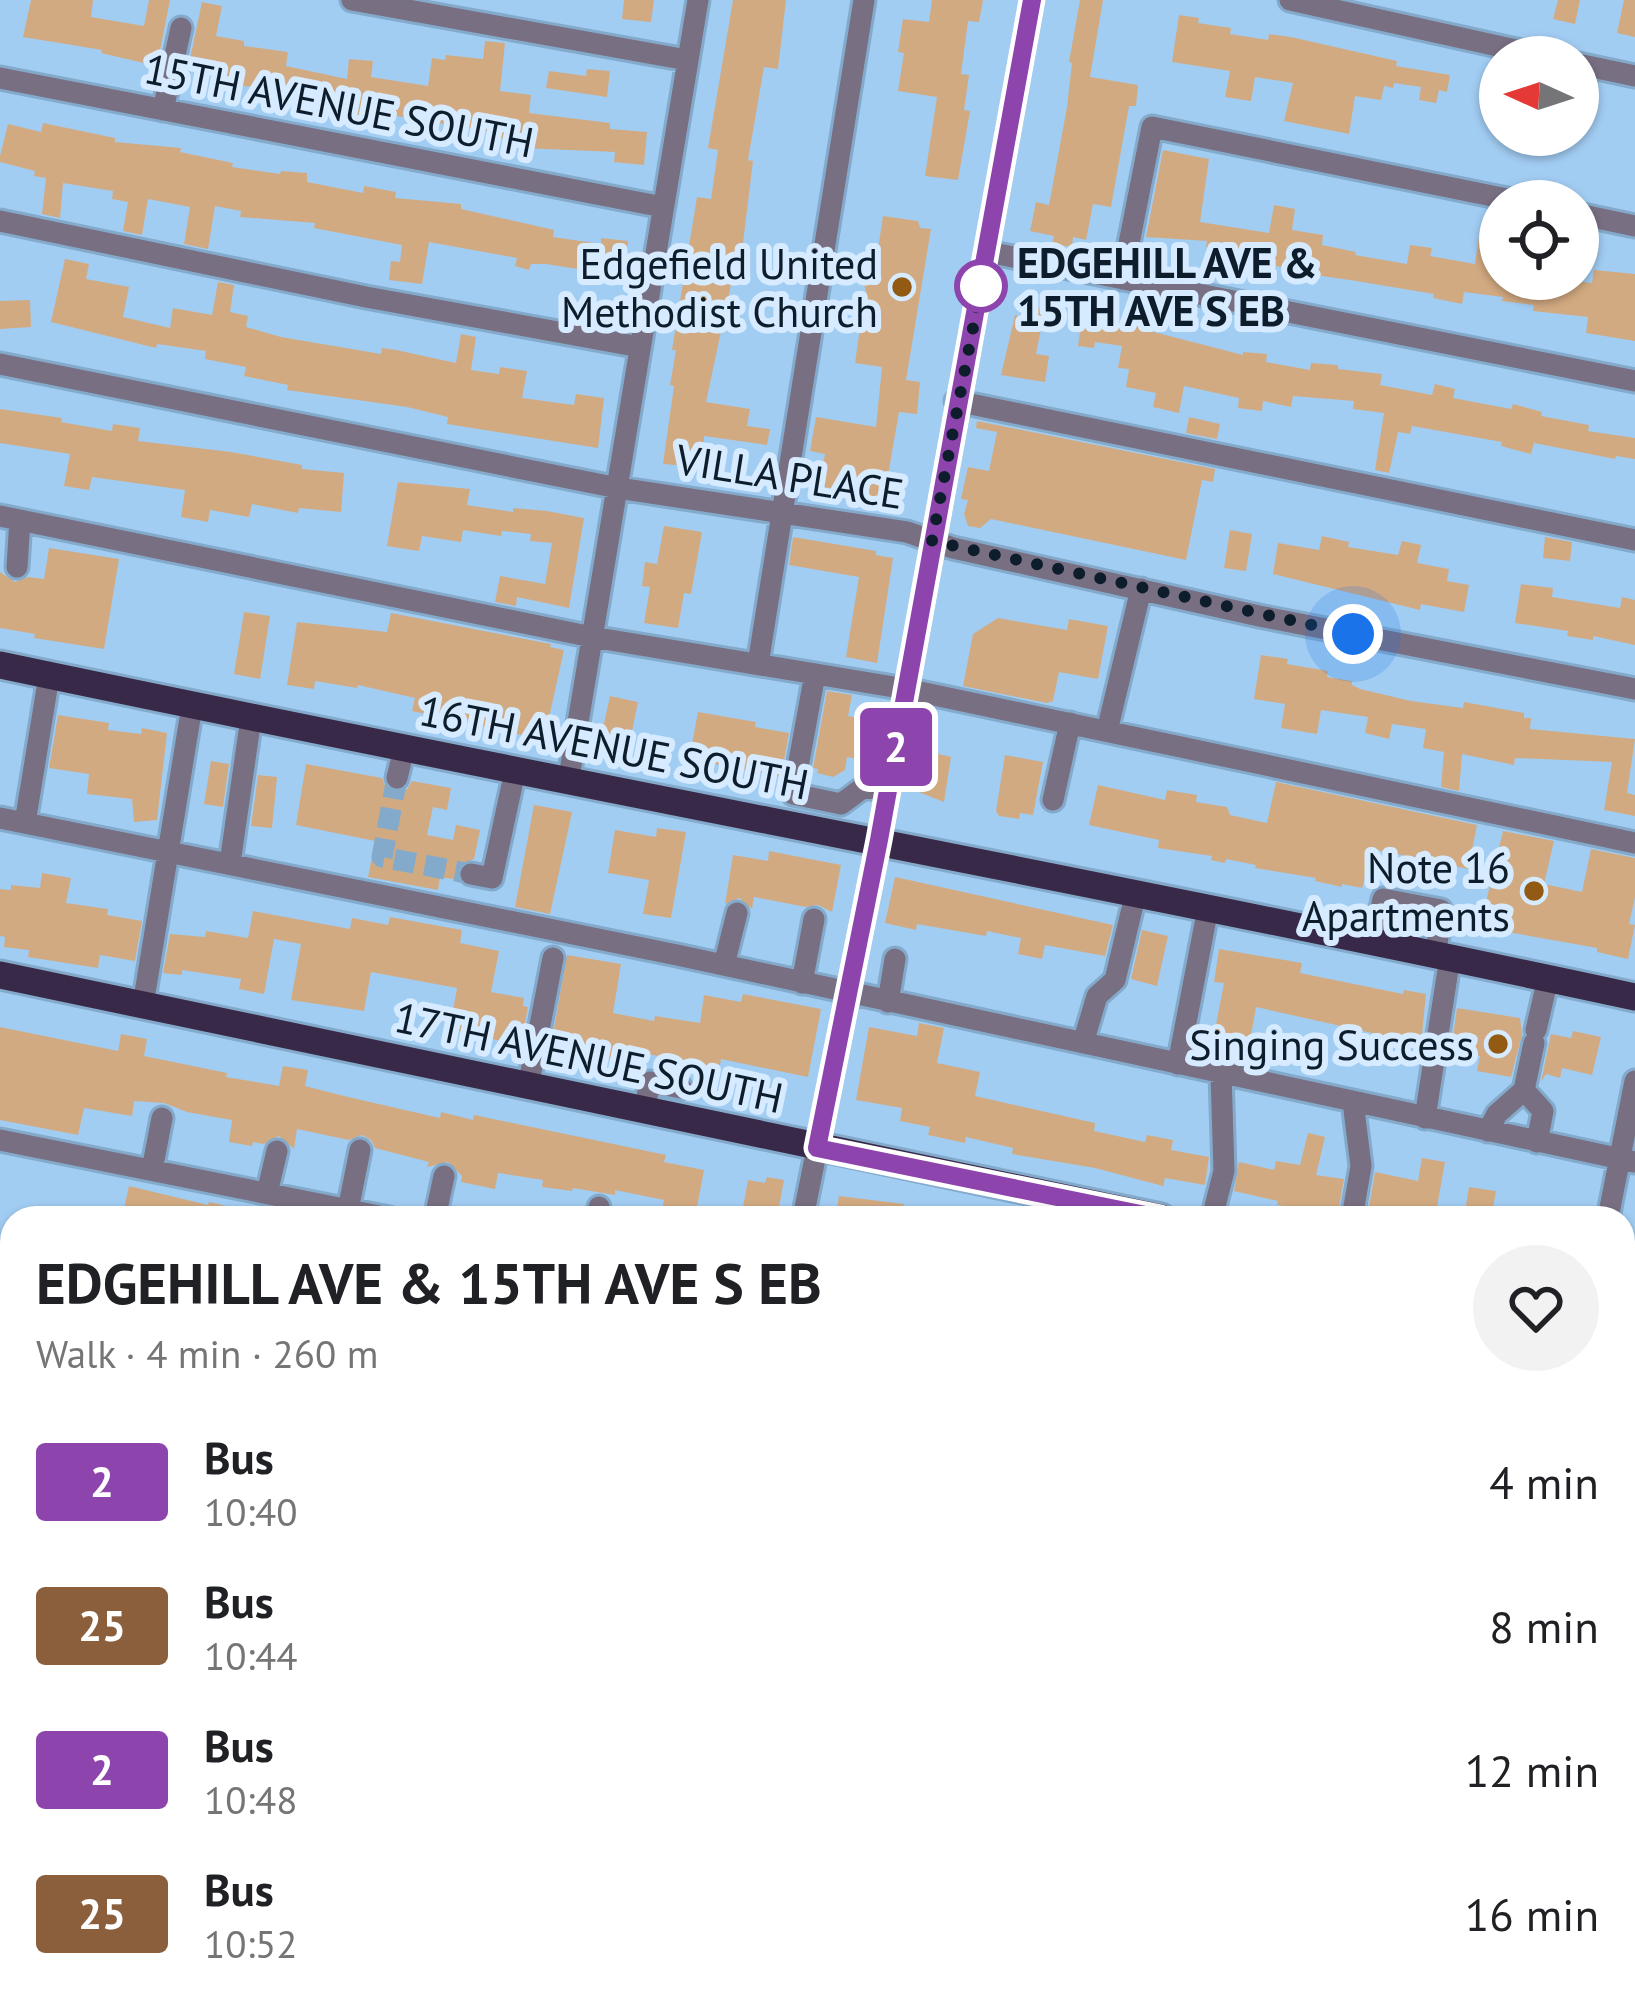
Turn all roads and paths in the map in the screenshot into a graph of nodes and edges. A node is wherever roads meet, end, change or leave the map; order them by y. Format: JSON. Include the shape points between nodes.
{"nodes":[{"id":1,"x":352,"y":0,"type":"edge"},
{"id":2,"x":698,"y":0,"type":"edge"},
{"id":3,"x":864,"y":0,"type":"edge"},
{"id":4,"x":1032,"y":0,"type":"edge"},
{"id":5,"x":1290,"y":0,"type":"edge"},
{"id":6,"x":181,"y":28,"type":"dead end"},
{"id":7,"x":1479,"y":42,"type":"edge"},
{"id":8,"x":687,"y":60,"type":"junction"},
{"id":9,"x":1599,"y":68,"type":"edge"},
{"id":10,"x":1635,"y":76,"type":"edge"},
{"id":11,"x":0,"y":78,"type":"edge"},
{"id":12,"x":163,"y":110,"type":"junction"},
{"id":13,"x":1479,"y":193,"type":"edge"},
{"id":14,"x":663,"y":207,"type":"junction"},
{"id":15,"x":1599,"y":218,"type":"edge"},
{"id":16,"x":0,"y":220,"type":"edge"},
{"id":17,"x":1635,"y":226,"type":"edge"},
{"id":18,"x":988,"y":252,"type":"junction"},
{"id":19,"x":1122,"y":279,"type":"junction"},
{"id":20,"x":640,"y":347,"type":"junction"},
{"id":21,"x":0,"y":364,"type":"edge"},
{"id":22,"x":1635,"y":381,"type":"edge"},
{"id":23,"x":956,"y":401,"type":"junction"},
{"id":24,"x":618,"y":488,"type":"junction"},
{"id":25,"x":779,"y":512,"type":"junction"},
{"id":26,"x":10,"y":518,"type":"edge"},
{"id":27,"x":1635,"y":540,"type":"edge"},
{"id":28,"x":932,"y":541,"type":"junction"},
{"id":29,"x":17,"y":567,"type":"dead end"},
{"id":30,"x":1141,"y":589,"type":"junction"},
{"id":31,"x":592,"y":637,"type":"junction"},
{"id":32,"x":758,"y":664,"type":"junction"},
{"id":33,"x":0,"y":665,"type":"edge"},
{"id":34,"x":815,"y":674,"type":"junction"},
{"id":35,"x":49,"y":676,"type":"junction"},
{"id":36,"x":906,"y":689,"type":"junction"},
{"id":37,"x":1635,"y":689,"type":"edge"},
{"id":38,"x":192,"y":706,"type":"junction"},
{"id":39,"x":251,"y":718,"type":"junction"},
{"id":40,"x":1070,"y":724,"type":"junction"},
{"id":41,"x":1107,"y":731,"type":"junction"},
{"id":42,"x":404,"y":749,"type":"junction"},
{"id":43,"x":515,"y":771,"type":"junction"},
{"id":44,"x":397,"y":778,"type":"tunnel mouth"},
{"id":45,"x":568,"y":782,"type":"junction"},
{"id":46,"x":888,"y":791,"type":"junction"},
{"id":47,"x":808,"y":797,"type":"junction"},
{"id":48,"x":1053,"y":800,"type":"dead end"},
{"id":49,"x":842,"y":804,"type":"junction"},
{"id":50,"x":0,"y":818,"type":"edge"},
{"id":51,"x":25,"y":823,"type":"junction"},
{"id":52,"x":802,"y":826,"type":"junction"},
{"id":53,"x":836,"y":833,"type":"junction"},
{"id":54,"x":879,"y":840,"type":"junction"},
{"id":55,"x":1635,"y":843,"type":"edge"},
{"id":56,"x":167,"y":851,"type":"junction"},
{"id":57,"x":230,"y":863,"type":"junction"},
{"id":58,"x":471,"y":874,"type":"dead end"},
{"id":59,"x":1136,"y":892,"type":"junction"},
{"id":60,"x":1208,"y":908,"type":"junction"},
{"id":61,"x":737,"y":913,"type":"dead end"},
{"id":62,"x":814,"y":919,"type":"dead end"},
{"id":63,"x":1374,"y":942,"type":"junction"},
{"id":64,"x":1443,"y":956,"type":"junction"},
{"id":65,"x":553,"y":958,"type":"dead end"},
{"id":66,"x":895,"y":959,"type":"dead end"},
{"id":67,"x":724,"y":965,"type":"junction"},
{"id":68,"x":0,"y":975,"type":"edge"},
{"id":69,"x":1548,"y":978,"type":"junction"},
{"id":70,"x":802,"y":983,"type":"junction"},
{"id":71,"x":848,"y":993,"type":"junction"},
{"id":72,"x":1635,"y":997,"type":"edge"},
{"id":73,"x":888,"y":1002,"type":"junction"},
{"id":74,"x":143,"y":1005,"type":"junction"},
{"id":75,"x":1083,"y":1043,"type":"junction"},
{"id":76,"x":1178,"y":1064,"type":"junction"},
{"id":77,"x":1222,"y":1074,"type":"junction"},
{"id":78,"x":1635,"y":1081,"type":"edge"},
{"id":79,"x":528,"y":1087,"type":"junction"},
{"id":80,"x":681,"y":1088,"type":"dead end"},
{"id":81,"x":1523,"y":1090,"type":"junction"},
{"id":82,"x":1354,"y":1102,"type":"junction"},
{"id":83,"x":644,"y":1111,"type":"junction"},
{"id":84,"x":162,"y":1118,"type":"dead end"},
{"id":85,"x":1426,"y":1118,"type":"junction"},
{"id":86,"x":1488,"y":1131,"type":"junction"},
{"id":87,"x":0,"y":1140,"type":"edge"},
{"id":88,"x":1538,"y":1142,"type":"junction"},
{"id":89,"x":817,"y":1148,"type":"junction"},
{"id":90,"x":277,"y":1150,"type":"dead end"},
{"id":91,"x":360,"y":1150,"type":"dead end"},
{"id":92,"x":1627,"y":1161,"type":"edge"},
{"id":93,"x":152,"y":1170,"type":"junction"},
{"id":94,"x":444,"y":1176,"type":"dead end"},
{"id":95,"x":267,"y":1193,"type":"junction"},
{"id":96,"x":329,"y":1206,"type":"edge"},
{"id":97,"x":349,"y":1206,"type":"edge"},
{"id":98,"x":438,"y":1206,"type":"edge"},
{"id":99,"x":805,"y":1206,"type":"edge"},
{"id":100,"x":1102,"y":1206,"type":"edge"},
{"id":101,"x":1215,"y":1206,"type":"edge"},
{"id":102,"x":1354,"y":1206,"type":"edge"},
{"id":103,"x":1612,"y":1206,"type":"edge"}],
"edges":[{"from":1,"to":8,"type":"street"},
{"from":2,"to":8,"type":"street"},
{"from":3,"to":25,"type":"street"},
{"from":4,"to":18,"type":"street"},
{"from":5,"to":7,"type":"street"},
{"from":6,"to":12,"type":"street"},
{"from":8,"to":14,"type":"street"},
{"from":9,"to":10,"type":"street"},
{"from":11,"to":12,"type":"street","name":"15TH AVENUE SOUTH"},
{"from":12,"to":14,"type":"street","name":"15TH AVENUE SOUTH"},
{"from":13,"to":19,"type":"street","via":[[1152,128]]},
{"from":14,"to":20,"type":"street"},
{"from":15,"to":17,"type":"street"},
{"from":16,"to":20,"type":"street"},
{"from":18,"to":19,"type":"street"},
{"from":18,"to":23,"type":"street"},
{"from":19,"to":22,"type":"street"},
{"from":20,"to":24,"type":"street"},
{"from":21,"to":24,"type":"street","name":"VILLA PLACE"},
{"from":23,"to":27,"type":"street"},
{"from":23,"to":28,"type":"street"},
{"from":24,"to":25,"type":"street","name":"VILLA PLACE"},
{"from":24,"to":31,"type":"street"},
{"from":25,"to":28,"type":"street","name":"VILLA PLACE"},
{"from":25,"to":32,"type":"street"},
{"from":26,"to":29,"type":"street"},
{"from":26,"to":31,"type":"street"},
{"from":28,"to":30,"type":"street","name":"VILLA PLACE"},
{"from":28,"to":36,"type":"street"},
{"from":30,"to":37,"type":"street","name":"VILLA PLACE"},
{"from":30,"to":41,"type":"street"},
{"from":31,"to":32,"type":"street"},
{"from":31,"to":45,"type":"street"},
{"from":32,"to":34,"type":"street"},
{"from":33,"to":35,"type":"main road","name":"16TH AVENUE SOUTH"},
{"from":34,"to":36,"type":"street"},
{"from":34,"to":47,"type":"street","via":[[793,794]]},
{"from":35,"to":38,"type":"main road","name":"16TH AVENUE SOUTH"},
{"from":35,"to":51,"type":"street"},
{"from":36,"to":40,"type":"street"},
{"from":36,"to":46,"type":"street"},
{"from":38,"to":39,"type":"main road","name":"16TH AVENUE SOUTH"},
{"from":38,"to":56,"type":"street"},
{"from":39,"to":42,"type":"main road","name":"16TH AVENUE SOUTH"},
{"from":39,"to":57,"type":"street"},
{"from":40,"to":41,"type":"street"},
{"from":40,"to":48,"type":"street"},
{"from":41,"to":55,"type":"street"},
{"from":42,"to":43,"type":"main road","name":"16TH AVENUE SOUTH"},
{"from":42,"to":44,"type":"street"},
{"from":43,"to":45,"type":"main road","name":"16TH AVENUE SOUTH"},
{"from":43,"to":58,"type":"street","via":[[493,878]]},
{"from":45,"to":52,"type":"main road","name":"16TH AVENUE SOUTH"},
{"from":46,"to":49,"type":"street","via":[[864,787]]},
{"from":46,"to":54,"type":"street"},
{"from":47,"to":49,"type":"street"},
{"from":47,"to":52,"type":"street"},
{"from":49,"to":53,"type":"street"},
{"from":50,"to":51,"type":"street"},
{"from":51,"to":56,"type":"street"},
{"from":52,"to":53,"type":"main road","name":"16TH AVENUE SOUTH"},
{"from":53,"to":54,"type":"main road","name":"16TH AVENUE SOUTH"},
{"from":54,"to":59,"type":"main road","name":"16TH AVENUE SOUTH"},
{"from":54,"to":71,"type":"street"},
{"from":56,"to":57,"type":"street"},
{"from":56,"to":74,"type":"street"},
{"from":57,"to":67,"type":"street"},
{"from":59,"to":60,"type":"main road","name":"16TH AVENUE SOUTH"},
{"from":59,"to":75,"type":"street","via":[[1115,980],[1096,996]]},
{"from":60,"to":63,"type":"main road","name":"16TH AVENUE SOUTH"},
{"from":60,"to":76,"type":"street"},
{"from":61,"to":67,"type":"street"},
{"from":62,"to":70,"type":"street"},
{"from":63,"to":64,"type":"main road","name":"16TH AVENUE SOUTH"},
{"from":63,"to":64,"type":"street","via":[[1383,899],[1441,910]]},
{"from":64,"to":69,"type":"main road","name":"16TH AVENUE SOUTH"},
{"from":64,"to":85,"type":"street"},
{"from":65,"to":79,"type":"street"},
{"from":66,"to":73,"type":"street"},
{"from":67,"to":70,"type":"street"},
{"from":68,"to":74,"type":"main road","name":"17TH AVENUE SOUTH"},
{"from":69,"to":72,"type":"main road","name":"16TH AVENUE SOUTH"},
{"from":69,"to":81,"type":"street"},
{"from":70,"to":71,"type":"street"},
{"from":71,"to":73,"type":"street"},
{"from":71,"to":89,"type":"street"},
{"from":73,"to":75,"type":"street"},
{"from":74,"to":79,"type":"main road","name":"17TH AVENUE SOUTH"},
{"from":75,"to":76,"type":"street"},
{"from":76,"to":77,"type":"street"},
{"from":77,"to":82,"type":"street"},
{"from":77,"to":101,"type":"street","via":[[1224,1171]]},
{"from":78,"to":92,"type":"street"},
{"from":79,"to":83,"type":"main road","name":"17TH AVENUE SOUTH"},
{"from":80,"to":83,"type":"street","via":[[650,1082]]},
{"from":81,"to":86,"type":"street"},
{"from":81,"to":88,"type":"street","via":[[1543,1112]]},
{"from":82,"to":85,"type":"street"},
{"from":82,"to":102,"type":"street","via":[[1361,1166]]},
{"from":83,"to":89,"type":"main road","name":"17TH AVENUE SOUTH"},
{"from":84,"to":93,"type":"street"},
{"from":85,"to":86,"type":"street"},
{"from":86,"to":88,"type":"street"},
{"from":87,"to":93,"type":"street"},
{"from":88,"to":92,"type":"street"},
{"from":89,"to":99,"type":"street"},
{"from":89,"to":100,"type":"main road","name":"17TH AVENUE SOUTH"},
{"from":90,"to":95,"type":"street"},
{"from":91,"to":97,"type":"street"},
{"from":92,"to":103,"type":"street"},
{"from":93,"to":95,"type":"street"},
{"from":94,"to":98,"type":"street"},
{"from":95,"to":96,"type":"street"}]}
